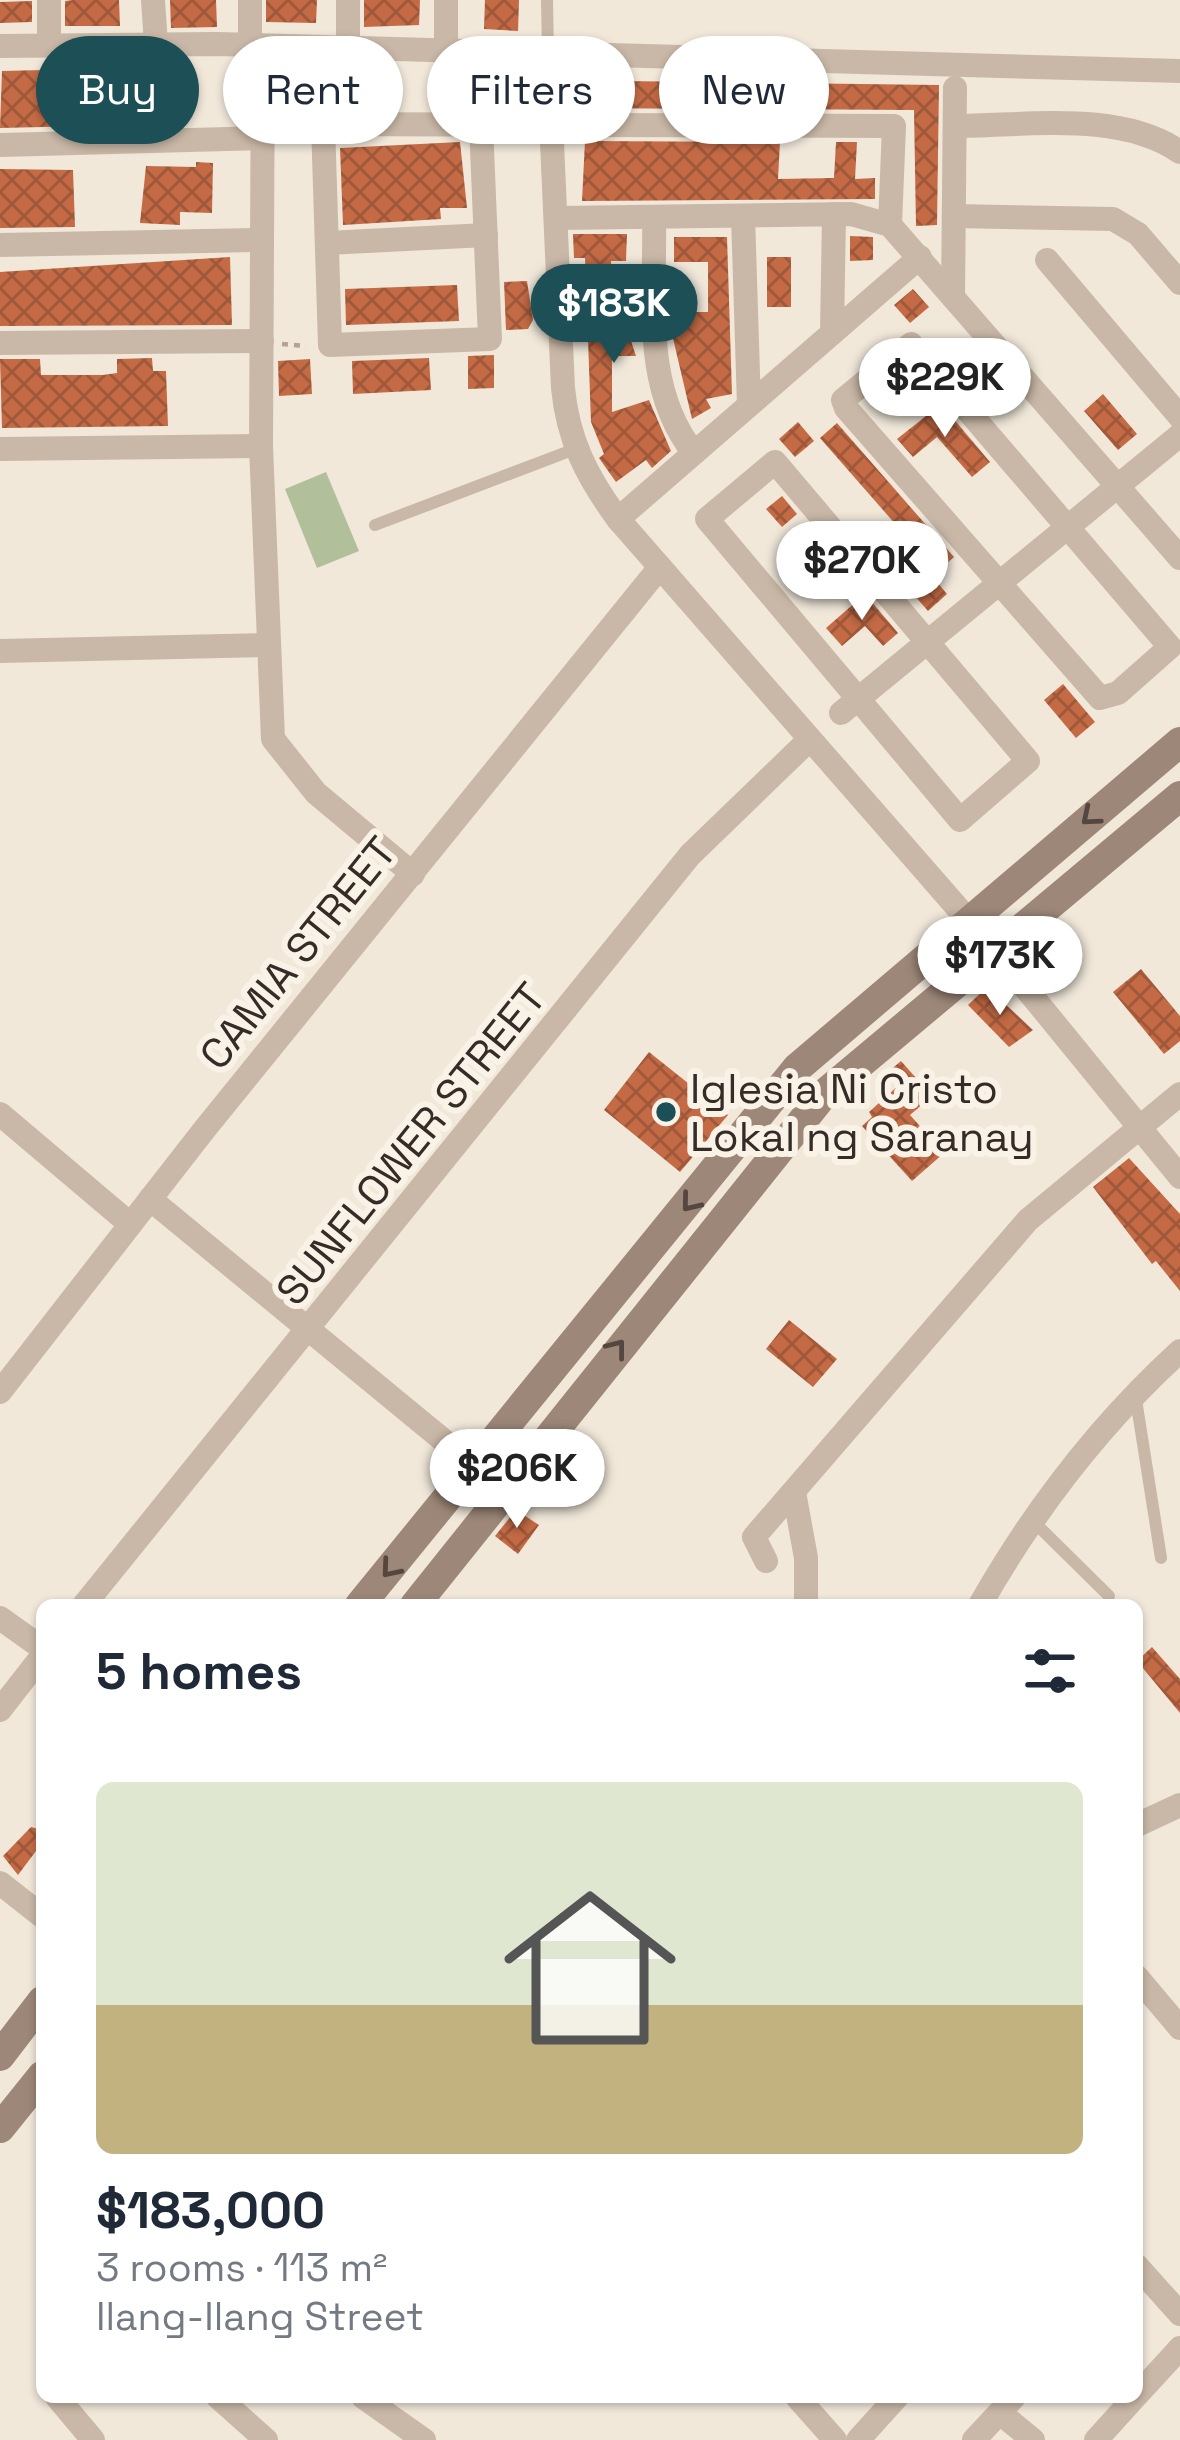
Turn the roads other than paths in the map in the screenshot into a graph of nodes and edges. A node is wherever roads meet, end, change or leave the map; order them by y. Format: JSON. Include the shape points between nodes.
{"nodes":[{"id":1,"x":49,"y":0,"type":"edge"},
{"id":2,"x":153,"y":0,"type":"edge"},
{"id":3,"x":250,"y":0,"type":"edge"},
{"id":4,"x":348,"y":0,"type":"edge"},
{"id":5,"x":446,"y":0,"type":"edge"},
{"id":6,"x":547,"y":0,"type":"edge"},
{"id":7,"x":49,"y":36,"type":"edge"},
{"id":8,"x":155,"y":36,"type":"edge"},
{"id":9,"x":255,"y":36,"type":"edge"},
{"id":10,"x":348,"y":36,"type":"edge"},
{"id":11,"x":446,"y":36,"type":"edge"},
{"id":12,"x":548,"y":36,"type":"edge"},
{"id":13,"x":0,"y":46,"type":"edge"},
{"id":14,"x":36,"y":46,"type":"edge"},
{"id":15,"x":635,"y":56,"type":"edge"},
{"id":16,"x":1180,"y":70,"type":"edge"},
{"id":17,"x":955,"y":88,"type":"dead end"},
{"id":18,"x":427,"y":125,"type":"edge"},
{"id":19,"x":635,"y":126,"type":"edge"},
{"id":20,"x":955,"y":126,"type":"junction"},
{"id":21,"x":223,"y":139,"type":"edge"},
{"id":22,"x":261,"y":144,"type":"edge"},
{"id":23,"x":483,"y":144,"type":"edge"},
{"id":24,"x":553,"y":144,"type":"edge"},
{"id":25,"x":0,"y":146,"type":"edge"},
{"id":26,"x":1180,"y":152,"type":"edge"},
{"id":27,"x":834,"y":214,"type":"junction"},
{"id":28,"x":742,"y":215,"type":"junction"},
{"id":29,"x":954,"y":215,"type":"junction"},
{"id":30,"x":654,"y":217,"type":"junction"},
{"id":31,"x":558,"y":218,"type":"junction"},
{"id":32,"x":890,"y":225,"type":"junction"},
{"id":33,"x":486,"y":235,"type":"junction"},
{"id":34,"x":262,"y":240,"type":"junction"},
{"id":35,"x":327,"y":243,"type":"junction"},
{"id":36,"x":0,"y":245,"type":"edge"},
{"id":37,"x":920,"y":256,"type":"junction"},
{"id":38,"x":1048,"y":260,"type":"dead end"},
{"id":39,"x":1180,"y":283,"type":"edge"},
{"id":40,"x":953,"y":297,"type":"junction"},
{"id":41,"x":832,"y":333,"type":"junction"},
{"id":42,"x":262,"y":341,"type":"junction"},
{"id":43,"x":0,"y":343,"type":"edge"},
{"id":44,"x":749,"y":405,"type":"junction"},
{"id":45,"x":1180,"y":417,"type":"edge"},
{"id":46,"x":261,"y":446,"type":"junction"},
{"id":47,"x":1175,"y":448,"type":"edge"},
{"id":48,"x":0,"y":449,"type":"edge"},
{"id":49,"x":575,"y":449,"type":"junction"},
{"id":50,"x":694,"y":453,"type":"junction"},
{"id":51,"x":1118,"y":486,"type":"junction"},
{"id":52,"x":618,"y":519,"type":"junction"},
{"id":53,"x":375,"y":525,"type":"dead end"},
{"id":54,"x":1067,"y":530,"type":"junction"},
{"id":55,"x":1180,"y":558,"type":"edge"},
{"id":56,"x":660,"y":567,"type":"junction"},
{"id":57,"x":998,"y":586,"type":"junction"},
{"id":58,"x":928,"y":643,"type":"junction"},
{"id":59,"x":267,"y":645,"type":"junction"},
{"id":60,"x":0,"y":651,"type":"edge"},
{"id":61,"x":849,"y":706,"type":"junction"},
{"id":62,"x":809,"y":740,"type":"junction"},
{"id":63,"x":1180,"y":742,"type":"edge"},
{"id":64,"x":1180,"y":796,"type":"edge"},
{"id":65,"x":413,"y":874,"type":"junction"},
{"id":66,"x":970,"y":922,"type":"junction"},
{"id":67,"x":997,"y":953,"type":"junction"},
{"id":68,"x":1180,"y":1094,"type":"edge"},
{"id":69,"x":0,"y":1114,"type":"edge"},
{"id":70,"x":1139,"y":1129,"type":"junction"},
{"id":71,"x":1180,"y":1177,"type":"edge"},
{"id":72,"x":150,"y":1198,"type":"junction"},
{"id":73,"x":130,"y":1224,"type":"junction"},
{"id":74,"x":312,"y":1329,"type":"junction"},
{"id":75,"x":1180,"y":1351,"type":"edge"},
{"id":76,"x":4,"y":1379,"type":"edge"},
{"id":77,"x":1135,"y":1392,"type":"junction"},
{"id":78,"x":477,"y":1466,"type":"junction"},
{"id":79,"x":505,"y":1491,"type":"junction"},
{"id":80,"x":794,"y":1492,"type":"junction"},
{"id":81,"x":1030,"y":1518,"type":"junction"},
{"id":82,"x":1161,"y":1558,"type":"dead end"},
{"id":83,"x":766,"y":1562,"type":"dead end"},
{"id":84,"x":1109,"y":1596,"type":"dead end"},
{"id":85,"x":89,"y":1599,"type":"edge"},
{"id":86,"x":366,"y":1599,"type":"edge"},
{"id":87,"x":420,"y":1599,"type":"edge"},
{"id":88,"x":806,"y":1599,"type":"edge"},
{"id":89,"x":983,"y":1599,"type":"edge"},
{"id":90,"x":0,"y":1618,"type":"edge"},
{"id":91,"x":36,"y":1647,"type":"edge"},
{"id":92,"x":36,"y":1660,"type":"edge"},
{"id":93,"x":0,"y":1710,"type":"edge"},
{"id":94,"x":1180,"y":1805,"type":"edge"},
{"id":95,"x":1143,"y":1822,"type":"edge"},
{"id":96,"x":0,"y":1883,"type":"edge"},
{"id":97,"x":36,"y":1911,"type":"edge"},
{"id":98,"x":1143,"y":1984,"type":"edge"},
{"id":99,"x":36,"y":2009,"type":"edge"},
{"id":100,"x":1180,"y":2028,"type":"edge"},
{"id":101,"x":0,"y":2056,"type":"edge"},
{"id":102,"x":36,"y":2083,"type":"edge"},
{"id":103,"x":0,"y":2128,"type":"edge"},
{"id":104,"x":1143,"y":2273,"type":"edge"},
{"id":105,"x":1180,"y":2314,"type":"edge"},
{"id":106,"x":1180,"y":2348,"type":"edge"},
{"id":107,"x":1143,"y":2388,"type":"edge"},
{"id":108,"x":62,"y":2403,"type":"edge"},
{"id":109,"x":225,"y":2403,"type":"edge"},
{"id":110,"x":372,"y":2403,"type":"edge"},
{"id":111,"x":802,"y":2403,"type":"edge"},
{"id":112,"x":892,"y":2403,"type":"edge"},
{"id":113,"x":1130,"y":2403,"type":"edge"},
{"id":114,"x":1007,"y":2405,"type":"edge"},
{"id":115,"x":93,"y":2440,"type":"edge"},
{"id":116,"x":266,"y":2440,"type":"edge"},
{"id":117,"x":424,"y":2440,"type":"edge"},
{"id":118,"x":835,"y":2440,"type":"edge"},
{"id":119,"x":858,"y":2440,"type":"edge"},
{"id":120,"x":974,"y":2440,"type":"edge"},
{"id":121,"x":1033,"y":2440,"type":"edge"},
{"id":122,"x":1096,"y":2440,"type":"edge"}],
"edges":[{"from":1,"to":7,"type":"street"},
{"from":2,"to":8,"type":"street"},
{"from":3,"to":9,"type":"street"},
{"from":4,"to":10,"type":"street"},
{"from":5,"to":11,"type":"street"},
{"from":6,"to":12,"type":"lane"},
{"from":13,"to":14,"type":"street"},
{"from":15,"to":16,"type":"street"},
{"from":17,"to":20,"type":"street"},
{"from":18,"to":35,"type":"street","via":[[323,124]]},
{"from":19,"to":32,"type":"street","via":[[894,126]]},
{"from":20,"to":26,"type":"street","via":[[1116,127]]},
{"from":20,"to":29,"type":"street"},
{"from":21,"to":25,"type":"street"},
{"from":22,"to":34,"type":"street"},
{"from":23,"to":33,"type":"street"},
{"from":24,"to":31,"type":"street"},
{"from":27,"to":28,"type":"street"},
{"from":27,"to":32,"type":"street"},
{"from":27,"to":41,"type":"street"},
{"from":28,"to":30,"type":"street"},
{"from":28,"to":44,"type":"street"},
{"from":29,"to":39,"type":"street","via":[[1113,219],[1138,234]]},
{"from":29,"to":40,"type":"street"},
{"from":30,"to":31,"type":"street"},
{"from":30,"to":50,"type":"street","via":[[659,386]]},
{"from":31,"to":49,"type":"street","via":[[562,388]]},
{"from":32,"to":37,"type":"street"},
{"from":33,"to":35,"type":"street"},
{"from":33,"to":35,"type":"street","via":[[490,339],[330,345]]},
{"from":34,"to":36,"type":"street"},
{"from":34,"to":42,"type":"street"},
{"from":37,"to":40,"type":"street"},
{"from":37,"to":41,"type":"street"},
{"from":38,"to":45,"type":"street"},
{"from":40,"to":51,"type":"street"},
{"from":41,"to":44,"type":"street"},
{"from":42,"to":43,"type":"street"},
{"from":42,"to":46,"type":"street"},
{"from":44,"to":50,"type":"street"},
{"from":46,"to":48,"type":"street"},
{"from":46,"to":59,"type":"street"},
{"from":47,"to":51,"type":"street"},
{"from":49,"to":52,"type":"street"},
{"from":49,"to":53,"type":"lane"},
{"from":50,"to":52,"type":"street"},
{"from":51,"to":54,"type":"street"},
{"from":51,"to":55,"type":"street"},
{"from":52,"to":56,"type":"street"},
{"from":54,"to":57,"type":"street"},
{"from":54,"to":57,"type":"street","via":[[1170,646],[1118,693],[1100,698]]},
{"from":54,"to":57,"type":"street","via":[[911,344],[843,400]]},
{"from":56,"to":62,"type":"street"},
{"from":56,"to":65,"type":"street","name":"CAMIA STREET"},
{"from":57,"to":58,"type":"street"},
{"from":58,"to":61,"type":"street"},
{"from":58,"to":61,"type":"street","via":[[1028,761],[960,820]]},
{"from":58,"to":61,"type":"street","via":[[775,462],[707,519]]},
{"from":59,"to":60,"type":"street"},
{"from":59,"to":65,"type":"street","via":[[271,721],[282,757]]},
{"from":62,"to":66,"type":"street"},
{"from":62,"to":74,"type":"street","name":"SUNFLOWER STREET","via":[[690,855]]},
{"from":63,"to":66,"type":"street","one_way":true},
{"from":64,"to":67,"type":"street"},
{"from":65,"to":72,"type":"street","name":"CAMIA STREET"},
{"from":66,"to":67,"type":"street"},
{"from":66,"to":78,"type":"street","one_way":true,"via":[[797,1068]]},
{"from":67,"to":70,"type":"street"},
{"from":79,"to":67,"type":"street","one_way":true,"via":[[824,1094]]},
{"from":68,"to":70,"type":"street"},
{"from":69,"to":73,"type":"street"},
{"from":70,"to":71,"type":"street"},
{"from":70,"to":80,"type":"street","via":[[1028,1220]]},
{"from":72,"to":73,"type":"street","name":"CAMIA STREET"},
{"from":72,"to":74,"type":"street"},
{"from":73,"to":76,"type":"street","name":"CAMIA STREET"},
{"from":74,"to":78,"type":"street"},
{"from":74,"to":85,"type":"street","name":"SUNFLOWER STREET"},
{"from":75,"to":77,"type":"street"},
{"from":77,"to":81,"type":"street"},
{"from":77,"to":82,"type":"lane"},
{"from":78,"to":79,"type":"street"},
{"from":78,"to":86,"type":"street","one_way":true},
{"from":79,"to":87,"type":"street"},
{"from":80,"to":83,"type":"street","via":[[754,1537]]},
{"from":80,"to":88,"type":"street"},
{"from":81,"to":84,"type":"lane"},
{"from":81,"to":89,"type":"street"},
{"from":90,"to":91,"type":"street"},
{"from":92,"to":93,"type":"street"},
{"from":94,"to":95,"type":"street"},
{"from":96,"to":97,"type":"street"},
{"from":98,"to":100,"type":"street"},
{"from":99,"to":101,"type":"street"},
{"from":102,"to":103,"type":"street"},
{"from":104,"to":105,"type":"street"},
{"from":106,"to":107,"type":"street"},
{"from":108,"to":115,"type":"street"},
{"from":109,"to":116,"type":"street"},
{"from":110,"to":117,"type":"street"},
{"from":111,"to":118,"type":"street"},
{"from":112,"to":119,"type":"street"},
{"from":113,"to":122,"type":"street"},
{"from":114,"to":120,"type":"street"},
{"from":114,"to":121,"type":"street"}]}
